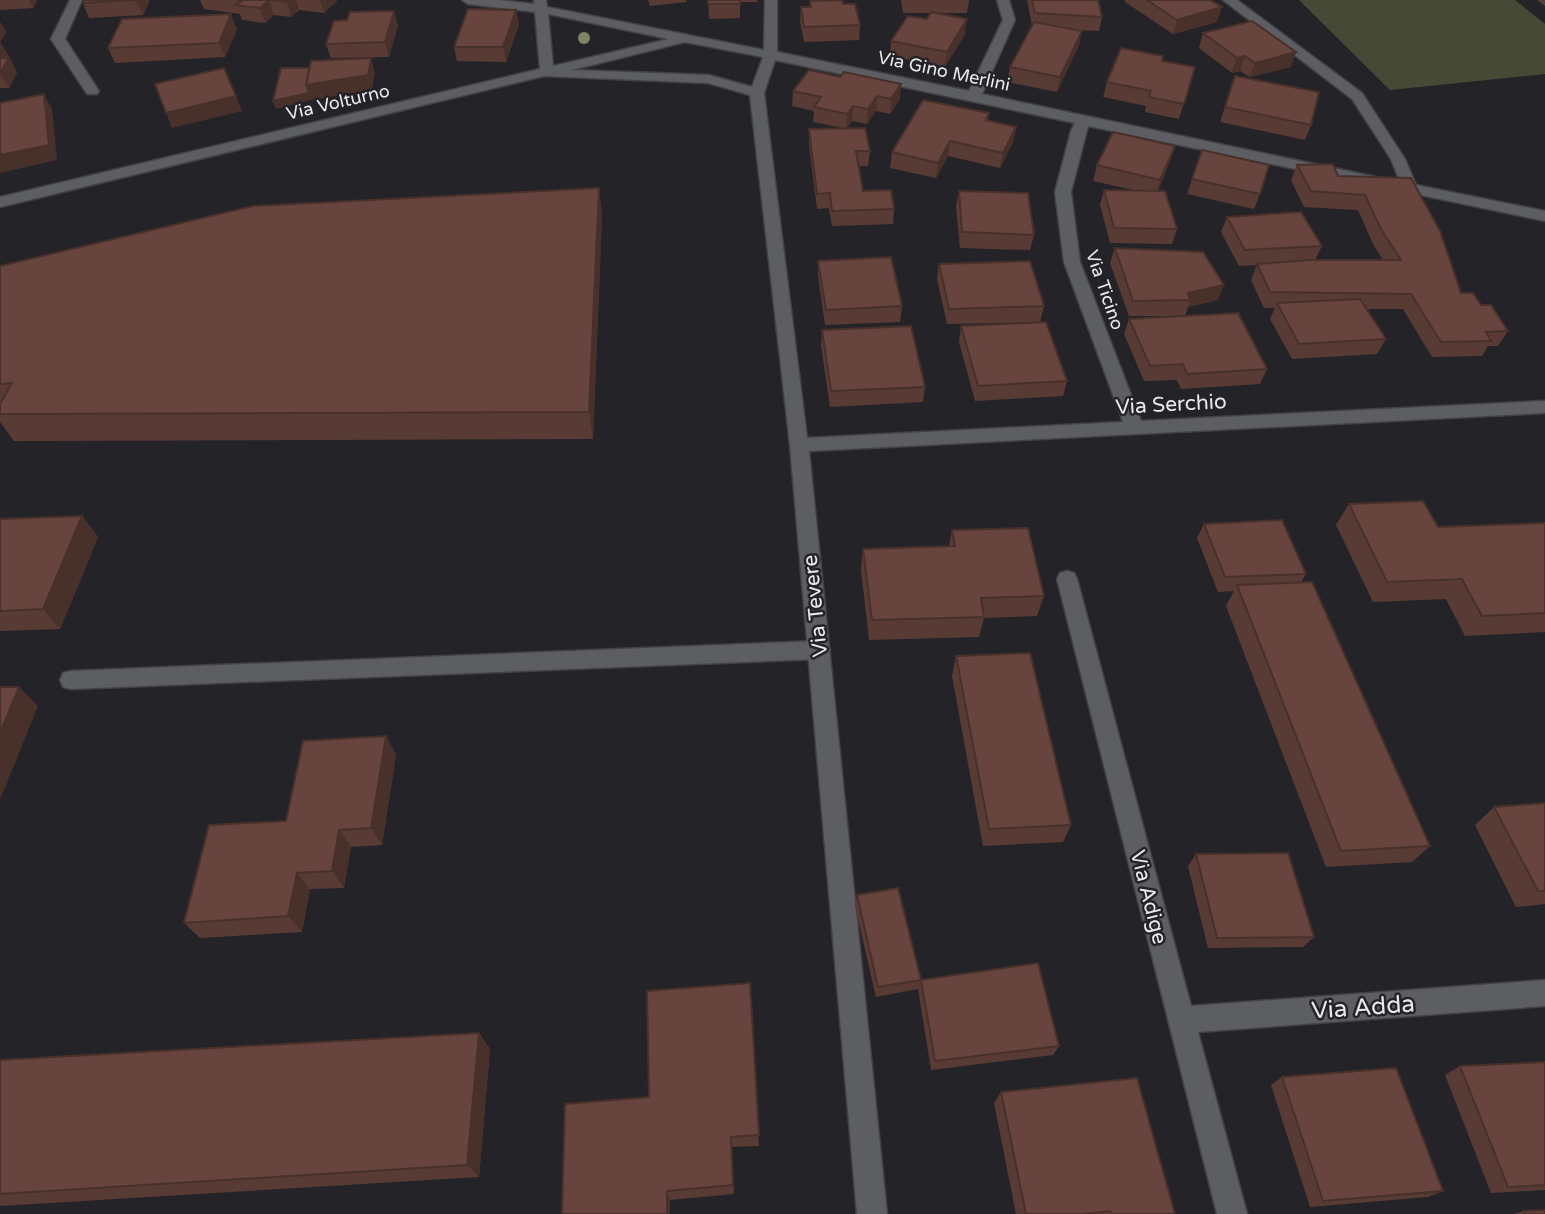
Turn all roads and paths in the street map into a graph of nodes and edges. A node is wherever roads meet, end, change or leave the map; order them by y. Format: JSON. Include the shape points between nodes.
{"nodes":[{"id":1,"x":76,"y":0,"type":"edge"},
{"id":2,"x":468,"y":0,"type":"edge"},
{"id":3,"x":771,"y":0,"type":"edge"},
{"id":4,"x":1003,"y":0,"type":"edge"},
{"id":5,"x":1230,"y":0,"type":"edge"},
{"id":6,"x":540,"y":4,"type":"edge"},
{"id":7,"x":685,"y":39,"type":"junction"},
{"id":8,"x":771,"y":55,"type":"junction"},
{"id":9,"x":548,"y":73,"type":"junction"},
{"id":10,"x":92,"y":91,"type":"dead end"},
{"id":11,"x":757,"y":93,"type":"junction"},
{"id":12,"x":974,"y":96,"type":"junction"},
{"id":13,"x":1084,"y":121,"type":"junction"},
{"id":14,"x":1410,"y":188,"type":"junction"},
{"id":15,"x":0,"y":201,"type":"edge"},
{"id":16,"x":1545,"y":216,"type":"edge"},
{"id":17,"x":1545,"y":407,"type":"edge"},
{"id":18,"x":1135,"y":429,"type":"junction"},
{"id":19,"x":799,"y":445,"type":"junction"},
{"id":20,"x":1068,"y":579,"type":"dead end"},
{"id":21,"x":819,"y":650,"type":"junction"},
{"id":22,"x":71,"y":680,"type":"dead end"},
{"id":23,"x":1545,"y":993,"type":"edge"},
{"id":24,"x":1181,"y":1020,"type":"junction"},
{"id":25,"x":872,"y":1214,"type":"edge"},
{"id":26,"x":1232,"y":1214,"type":"edge"}],
"edges":[{"from":1,"to":10,"type":"street","via":[[58,39]]},
{"from":2,"to":6,"type":"street","name":"Via Gino Merlini"},
{"from":3,"to":8,"type":"street","name":"Via Tevere"},
{"from":4,"to":12,"type":"street","via":[[1009,20]]},
{"from":5,"to":14,"type":"street","via":[[1357,96],[1398,159]]},
{"from":6,"to":7,"type":"street","name":"Via Gino Merlini"},
{"from":6,"to":9,"type":"street"},
{"from":7,"to":8,"type":"street","name":"Via Gino Merlini"},
{"from":7,"to":9,"type":"street","name":"Via Volturno"},
{"from":8,"to":11,"type":"street","name":"Via Tevere"},
{"from":8,"to":12,"type":"street","name":"Via Gino Merlini"},
{"from":9,"to":11,"type":"street","via":[[709,79]]},
{"from":9,"to":15,"type":"street","name":"Via Volturno"},
{"from":11,"to":19,"type":"street","name":"Via Tevere"},
{"from":12,"to":13,"type":"street","name":"Via Gino Merlini"},
{"from":13,"to":14,"type":"street","name":"Via Gino Merlini"},
{"from":13,"to":18,"type":"street","name":"Via Ticino","via":[[1063,192],[1072,262]]},
{"from":14,"to":16,"type":"street","name":"Via Gino Merlini"},
{"from":17,"to":18,"type":"street","name":"Via Serchio"},
{"from":18,"to":19,"type":"street","name":"Via Serchio"},
{"from":19,"to":21,"type":"street","name":"Via Tevere"},
{"from":20,"to":24,"type":"street","name":"Via Adige"},
{"from":21,"to":22,"type":"street"},
{"from":21,"to":25,"type":"street","name":"Via Tevere"},
{"from":23,"to":24,"type":"street","name":"Via Adda"},
{"from":24,"to":26,"type":"street","name":"Via Adige"}]}
